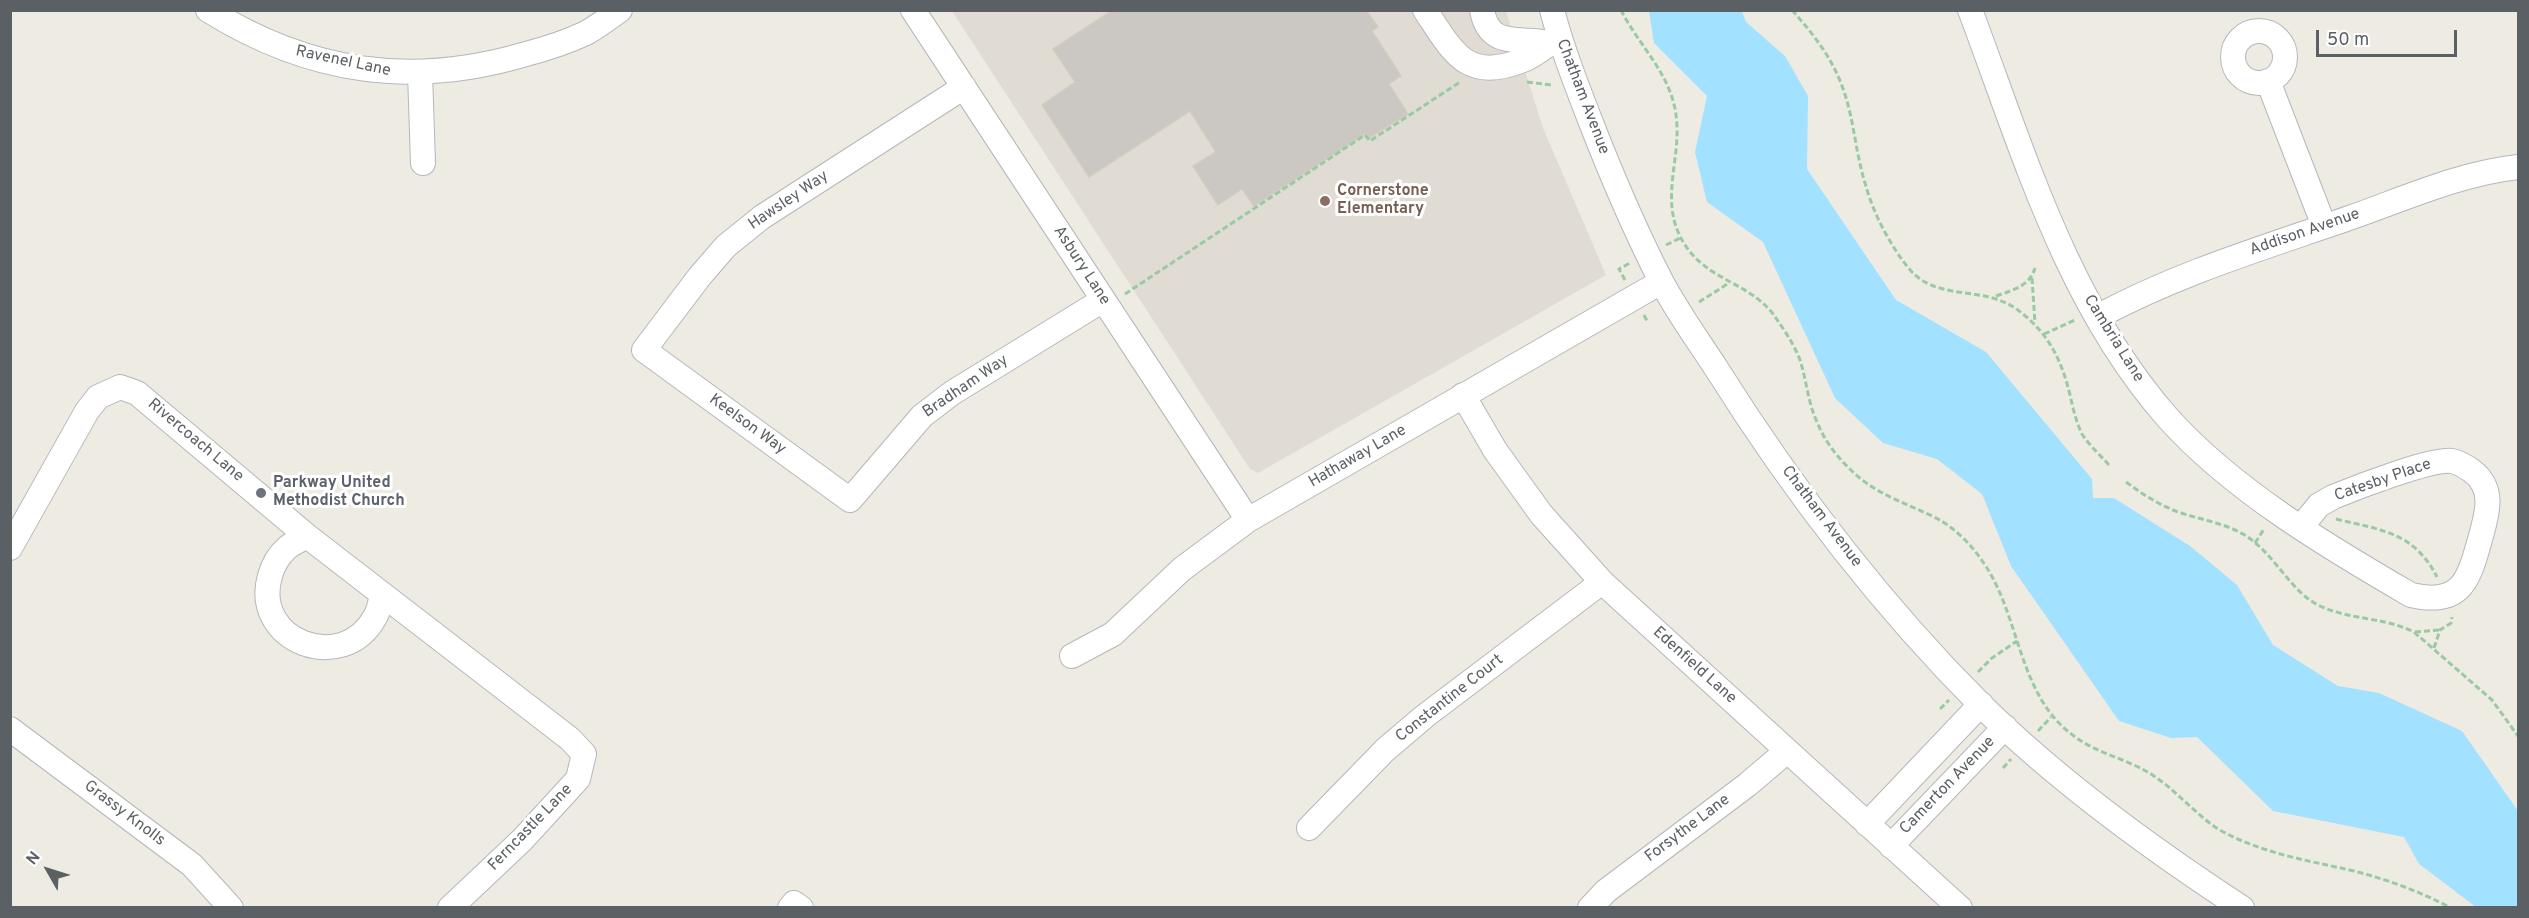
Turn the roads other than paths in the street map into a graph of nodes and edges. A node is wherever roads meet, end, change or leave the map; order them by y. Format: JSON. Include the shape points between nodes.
{"nodes":[{"id":1,"x":208,"y":10,"type":"edge"},
{"id":2,"x":620,"y":10,"type":"edge"},
{"id":3,"x":913,"y":10,"type":"edge"},
{"id":4,"x":1425,"y":10,"type":"edge"},
{"id":5,"x":1482,"y":10,"type":"edge"},
{"id":6,"x":1552,"y":10,"type":"edge"},
{"id":7,"x":1970,"y":10,"type":"edge"},
{"id":8,"x":1554,"y":42,"type":"junction"},
{"id":9,"x":420,"y":73,"type":"junction"},
{"id":10,"x":2268,"y":81,"type":"dead end"},
{"id":11,"x":964,"y":87,"type":"junction"},
{"id":12,"x":423,"y":163,"type":"dead end"},
{"id":13,"x":2518,"y":167,"type":"edge"},
{"id":14,"x":2324,"y":226,"type":"junction"},
{"id":15,"x":1661,"y":282,"type":"junction"},
{"id":16,"x":1114,"y":297,"type":"junction"},
{"id":17,"x":2097,"y":317,"type":"junction"},
{"id":18,"x":644,"y":350,"type":"joint"},
{"id":19,"x":1463,"y":395,"type":"junction"},
{"id":20,"x":850,"y":500,"type":"joint"},
{"id":21,"x":1248,"y":520,"type":"junction"},
{"id":22,"x":2306,"y":520,"type":"junction"},
{"id":23,"x":307,"y":536,"type":"junction"},
{"id":24,"x":10,"y":548,"type":"edge"},
{"id":25,"x":1602,"y":582,"type":"junction"},
{"id":26,"x":382,"y":595,"type":"junction"},
{"id":27,"x":2443,"y":597,"type":"joint"},
{"id":28,"x":1072,"y":656,"type":"dead end"},
{"id":29,"x":1981,"y":704,"type":"junction"},
{"id":30,"x":2005,"y":727,"type":"junction"},
{"id":31,"x":10,"y":729,"type":"edge"},
{"id":32,"x":570,"y":739,"type":"joint"},
{"id":33,"x":1787,"y":751,"type":"junction"},
{"id":34,"x":1867,"y":824,"type":"junction"},
{"id":35,"x":1309,"y":828,"type":"dead end"},
{"id":36,"x":1891,"y":846,"type":"junction"},
{"id":37,"x":231,"y":908,"type":"edge"},
{"id":38,"x":450,"y":908,"type":"edge"},
{"id":39,"x":790,"y":908,"type":"edge"},
{"id":40,"x":801,"y":908,"type":"edge"},
{"id":41,"x":1590,"y":908,"type":"edge"},
{"id":42,"x":1960,"y":908,"type":"edge"},
{"id":43,"x":2242,"y":908,"type":"edge"}],
"edges":[{"from":1,"to":9,"type":"street","name":"Ravenel Lane","via":[[272,45],[309,57],[353,67]]},
{"from":2,"to":9,"type":"street","name":"Ravenel Lane","via":[[586,33],[542,50],[494,64]]},
{"from":3,"to":11,"type":"street","name":"Asbury Lane"},
{"from":4,"to":8,"type":"street","via":[[1450,47],[1469,65],[1490,69],[1510,65]]},
{"from":5,"to":8,"type":"street","via":[[1497,37]]},
{"from":6,"to":8,"type":"street","name":"Chatham Avenue"},
{"from":7,"to":17,"type":"street","name":"Cambria Lane","via":[[2047,216]]},
{"from":8,"to":15,"type":"street","name":"Chatham Avenue"},
{"from":9,"to":12,"type":"street"},
{"from":10,"to":14,"type":"street"},
{"from":11,"to":16,"type":"street","name":"Asbury Lane"},
{"from":11,"to":18,"type":"street","name":"Hawsley Way","via":[[762,217],[726,246]]},
{"from":13,"to":14,"type":"street","name":"Addison Avenue","via":[[2438,187]]},
{"from":14,"to":17,"type":"street","name":"Addison Avenue","via":[[2189,273]]},
{"from":15,"to":19,"type":"street","name":"Hathaway Lane"},
{"from":15,"to":29,"type":"street","name":"Chatham Avenue","via":[[1808,504],[1894,611]]},
{"from":16,"to":20,"type":"street","name":"Bradham Way","via":[[952,393],[922,416]]},
{"from":16,"to":21,"type":"street","name":"Asbury Lane"},
{"from":17,"to":22,"type":"street","name":"Cambria Lane","via":[[2128,369],[2167,417],[2204,453],[2246,488]]},
{"from":18,"to":20,"type":"street","name":"Keelson Way"},
{"from":19,"to":21,"type":"street","name":"Hathaway Lane"},
{"from":19,"to":25,"type":"street","name":"Edenfield Lane","via":[[1541,514]]},
{"from":21,"to":28,"type":"street","name":"Hathaway Lane","via":[[1182,569],[1113,634]]},
{"from":22,"to":27,"type":"street","name":"Cambria Lane","via":[[2335,551],[2411,595]]},
{"from":22,"to":27,"type":"street","name":"Catesby Place","via":[[2333,496],[2434,462],[2454,461],[2466,467],[2483,483],[2489,508],[2471,573],[2465,583]]},
{"from":23,"to":24,"type":"street","name":"Rivercoach Lane","via":[[137,393],[120,387],[98,397],[87,411]]},
{"from":23,"to":26,"type":"street","name":"Rivercoach Lane"},
{"from":23,"to":26,"type":"street","via":[[287,547],[273,565],[267,587],[270,609],[281,628],[298,642],[320,648],[342,645],[362,634],[376,616]]},
{"from":25,"to":33,"type":"street","name":"Edenfield Lane"},
{"from":25,"to":35,"type":"street","name":"Constantine Court","via":[[1425,716],[1385,750]]},
{"from":26,"to":32,"type":"street","name":"Rivercoach Lane"},
{"from":29,"to":30,"type":"street","name":"Chatham Avenue"},
{"from":29,"to":34,"type":"street","name":"Camerton Avenue"},
{"from":30,"to":36,"type":"street","name":"Camerton Avenue"},
{"from":30,"to":43,"type":"street","name":"Chatham Avenue","via":[[2096,804]]},
{"from":31,"to":37,"type":"street","name":"Grassy Knolls","via":[[192,865]]},
{"from":32,"to":38,"type":"street","name":"Ferncastle Lane","via":[[584,754],[578,779],[522,840]]},
{"from":33,"to":34,"type":"street","name":"Edenfield Lane"},
{"from":33,"to":41,"type":"street","name":"Forsythe Lane","via":[[1606,891]]},
{"from":34,"to":36,"type":"street","name":"Edenfield Lane"},
{"from":36,"to":42,"type":"street","name":"Edenfield Lane"},
{"from":39,"to":40,"type":"street","via":[[794,903]]}]}
